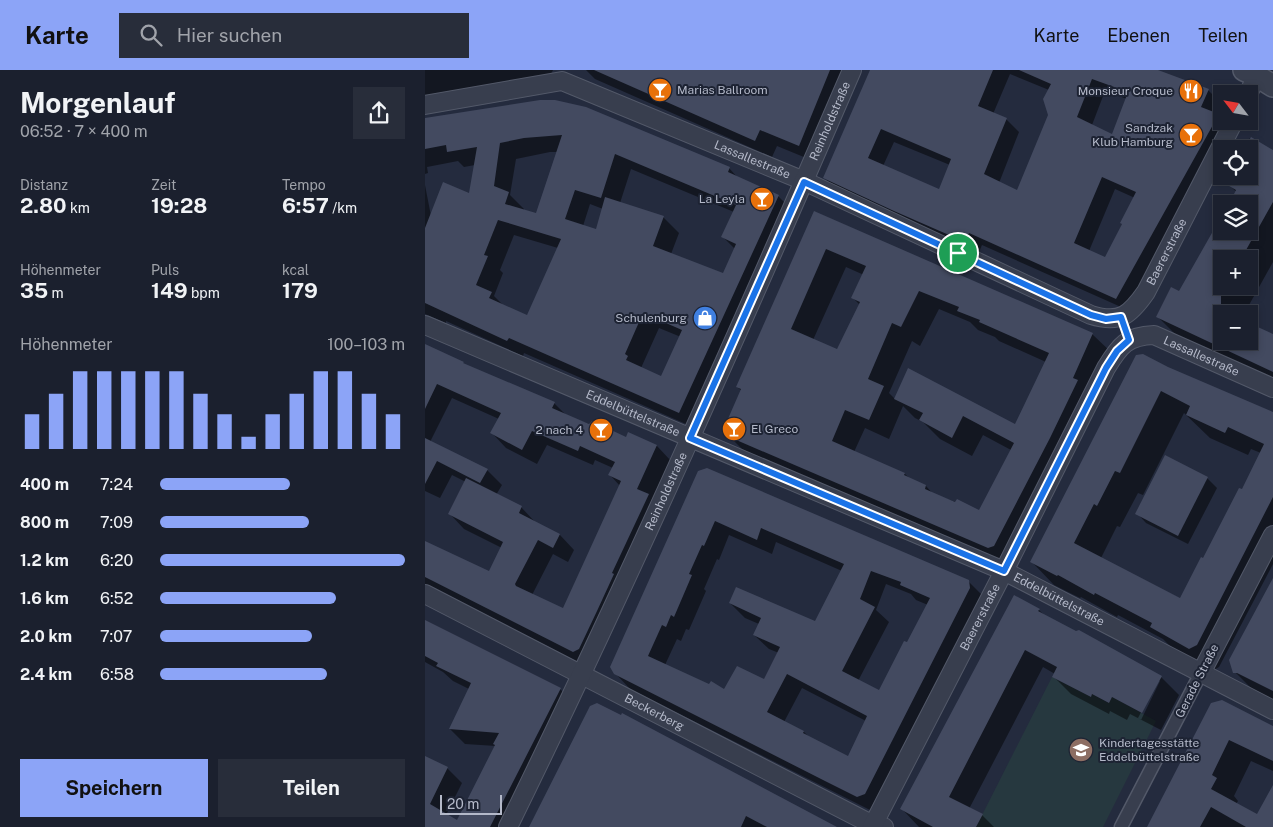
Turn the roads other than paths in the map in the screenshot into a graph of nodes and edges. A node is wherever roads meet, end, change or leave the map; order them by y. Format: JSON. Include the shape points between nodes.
{"nodes":[{"id":1,"x":852,"y":70,"type":"edge"},
{"id":2,"x":561,"y":76,"type":"edge"},
{"id":3,"x":425,"y":105,"type":"edge"},
{"id":4,"x":1229,"y":130,"type":"edge"},
{"id":5,"x":804,"y":182,"type":"junction"},
{"id":6,"x":1121,"y":317,"type":"junction"},
{"id":7,"x":425,"y":325,"type":"edge"},
{"id":8,"x":1129,"y":340,"type":"junction"},
{"id":9,"x":1273,"y":388,"type":"edge"},
{"id":10,"x":690,"y":438,"type":"junction"},
{"id":11,"x":1273,"y":535,"type":"edge"},
{"id":12,"x":1004,"y":571,"type":"junction"},
{"id":13,"x":425,"y":594,"type":"edge"},
{"id":14,"x":1201,"y":673,"type":"junction"},
{"id":15,"x":582,"y":675,"type":"junction"},
{"id":16,"x":1273,"y":710,"type":"edge"},
{"id":17,"x":877,"y":826,"type":"edge"},
{"id":18,"x":508,"y":827,"type":"edge"},
{"id":19,"x":1121,"y":827,"type":"edge"}],
"edges":[{"from":1,"to":5,"type":"street","name":"Reinholdstraße"},
{"from":2,"to":3,"type":"street","name":"Lassallestraße"},
{"from":2,"to":5,"type":"street","name":"Lassallestraße"},
{"from":4,"to":6,"type":"street","name":"Baererstraße","via":[[1146,292],[1135,309]]},
{"from":5,"to":6,"type":"street","name":"Lassallestraße","via":[[1091,315],[1106,319]]},
{"from":5,"to":10,"type":"street","name":"Reinholdstraße"},
{"from":6,"to":8,"type":"street"},
{"from":7,"to":10,"type":"street","name":"Eddelbüttelstraße"},
{"from":8,"to":9,"type":"street","name":"Lassallestraße","via":[[1141,335],[1154,335]]},
{"from":8,"to":12,"type":"street","name":"Baererstraße","via":[[1106,368]]},
{"from":10,"to":12,"type":"street","name":"Eddelbüttelstraße"},
{"from":10,"to":15,"type":"street","name":"Reinholdstraße"},
{"from":11,"to":14,"type":"street","name":"Gerade Straße"},
{"from":12,"to":14,"type":"street","name":"Eddelbüttelstraße"},
{"from":12,"to":17,"type":"street","name":"Baererstraße"},
{"from":13,"to":15,"type":"street","name":"Beckerberg"},
{"from":14,"to":16,"type":"street","name":"Eddelbüttelstraße"},
{"from":14,"to":19,"type":"street","name":"Gerade Straße"},
{"from":15,"to":17,"type":"street","name":"Beckerberg"},
{"from":15,"to":18,"type":"street","name":"Reinholdstraße"}]}
